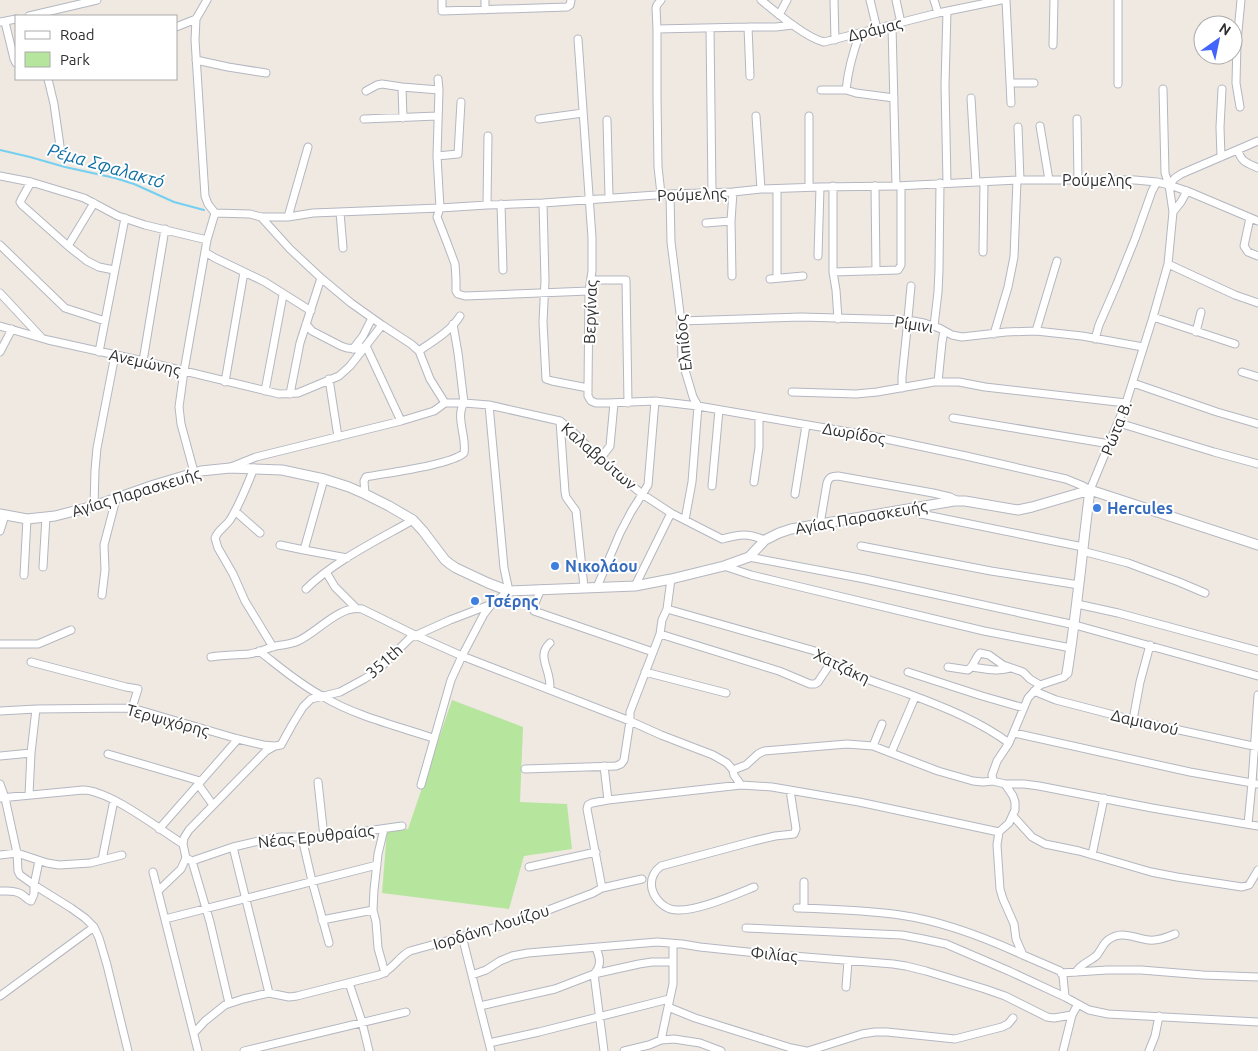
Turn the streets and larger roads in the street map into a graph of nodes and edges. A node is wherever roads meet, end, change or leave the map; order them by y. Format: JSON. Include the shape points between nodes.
{"nodes":[{"id":1,"x":97,"y":0,"type":"edge"},
{"id":2,"x":206,"y":0,"type":"edge"},
{"id":3,"x":442,"y":0,"type":"edge"},
{"id":4,"x":485,"y":0,"type":"edge"},
{"id":5,"x":661,"y":0,"type":"edge"},
{"id":6,"x":761,"y":0,"type":"edge"},
{"id":7,"x":787,"y":0,"type":"edge"},
{"id":8,"x":834,"y":0,"type":"edge"},
{"id":9,"x":870,"y":0,"type":"edge"},
{"id":10,"x":896,"y":0,"type":"edge"},
{"id":11,"x":934,"y":0,"type":"edge"},
{"id":12,"x":1001,"y":0,"type":"edge"},
{"id":13,"x":1006,"y":0,"type":"edge"},
{"id":14,"x":1054,"y":0,"type":"edge"},
{"id":15,"x":1118,"y":0,"type":"edge"},
{"id":16,"x":1241,"y":0,"type":"edge"},
{"id":17,"x":570,"y":3,"type":"edge"},
{"id":18,"x":485,"y":10,"type":"junction"},
{"id":19,"x":947,"y":12,"type":"junction"},
{"id":20,"x":938,"y":13,"type":"junction"},
{"id":21,"x":33,"y":15,"type":"edge"},
{"id":22,"x":779,"y":15,"type":"junction"},
{"id":23,"x":15,"y":19,"type":"edge"},
{"id":24,"x":196,"y":20,"type":"junction"},
{"id":25,"x":2,"y":22,"type":"edge"},
{"id":26,"x":901,"y":23,"type":"junction"},
{"id":27,"x":178,"y":26,"type":"edge"},
{"id":28,"x":793,"y":26,"type":"junction"},
{"id":29,"x":892,"y":26,"type":"junction"},
{"id":30,"x":748,"y":27,"type":"junction"},
{"id":31,"x":710,"y":28,"type":"junction"},
{"id":32,"x":657,"y":29,"type":"junction"},
{"id":33,"x":877,"y":29,"type":"junction"},
{"id":34,"x":860,"y":33,"type":"junction"},
{"id":35,"x":578,"y":39,"type":"dead end"},
{"id":36,"x":835,"y":40,"type":"junction"},
{"id":37,"x":1053,"y":45,"type":"dead end"},
{"id":38,"x":196,"y":60,"type":"junction"},
{"id":39,"x":15,"y":61,"type":"edge"},
{"id":40,"x":266,"y":73,"type":"dead end"},
{"id":41,"x":750,"y":76,"type":"dead end"},
{"id":42,"x":438,"y":79,"type":"dead end"},
{"id":43,"x":48,"y":80,"type":"edge"},
{"id":44,"x":1010,"y":83,"type":"junction"},
{"id":45,"x":1034,"y":83,"type":"dead end"},
{"id":46,"x":1118,"y":84,"type":"dead end"},
{"id":47,"x":402,"y":88,"type":"junction"},
{"id":48,"x":1163,"y":89,"type":"dead end"},
{"id":49,"x":1222,"y":89,"type":"dead end"},
{"id":50,"x":438,"y":90,"type":"junction"},
{"id":51,"x":820,"y":90,"type":"dead end"},
{"id":52,"x":846,"y":90,"type":"junction"},
{"id":53,"x":366,"y":91,"type":"dead end"},
{"id":54,"x":894,"y":98,"type":"junction"},
{"id":55,"x":971,"y":98,"type":"dead end"},
{"id":56,"x":461,"y":102,"type":"dead end"},
{"id":57,"x":1011,"y":103,"type":"dead end"},
{"id":58,"x":1240,"y":107,"type":"dead end"},
{"id":59,"x":583,"y":113,"type":"junction"},
{"id":60,"x":437,"y":116,"type":"junction"},
{"id":61,"x":756,"y":116,"type":"dead end"},
{"id":62,"x":809,"y":116,"type":"dead end"},
{"id":63,"x":403,"y":118,"type":"junction"},
{"id":64,"x":364,"y":119,"type":"dead end"},
{"id":65,"x":539,"y":119,"type":"dead end"},
{"id":66,"x":1077,"y":119,"type":"dead end"},
{"id":67,"x":608,"y":120,"type":"dead end"},
{"id":68,"x":1040,"y":126,"type":"dead end"},
{"id":69,"x":1018,"y":127,"type":"dead end"},
{"id":70,"x":488,"y":136,"type":"dead end"},
{"id":71,"x":1258,"y":141,"type":"edge"},
{"id":72,"x":60,"y":146,"type":"dead end"},
{"id":73,"x":308,"y":147,"type":"dead end"},
{"id":74,"x":1238,"y":150,"type":"junction"},
{"id":75,"x":437,"y":156,"type":"junction"},
{"id":76,"x":1221,"y":157,"type":"junction"},
{"id":77,"x":1258,"y":168,"type":"edge"},
{"id":78,"x":0,"y":176,"type":"edge"},
{"id":79,"x":1018,"y":180,"type":"junction"},
{"id":80,"x":1049,"y":180,"type":"junction"},
{"id":81,"x":1078,"y":180,"type":"junction"},
{"id":82,"x":31,"y":182,"type":"junction"},
{"id":83,"x":980,"y":182,"type":"junction"},
{"id":84,"x":1157,"y":182,"type":"junction"},
{"id":85,"x":943,"y":183,"type":"junction"},
{"id":86,"x":1170,"y":185,"type":"junction"},
{"id":87,"x":833,"y":186,"type":"junction"},
{"id":88,"x":875,"y":186,"type":"junction"},
{"id":89,"x":898,"y":186,"type":"junction"},
{"id":90,"x":809,"y":187,"type":"junction"},
{"id":91,"x":820,"y":187,"type":"junction"},
{"id":92,"x":761,"y":189,"type":"junction"},
{"id":93,"x":777,"y":189,"type":"junction"},
{"id":94,"x":1187,"y":191,"type":"junction"},
{"id":95,"x":733,"y":192,"type":"junction"},
{"id":96,"x":712,"y":193,"type":"junction"},
{"id":97,"x":661,"y":194,"type":"junction"},
{"id":98,"x":670,"y":194,"type":"junction"},
{"id":99,"x":609,"y":197,"type":"junction"},
{"id":100,"x":589,"y":199,"type":"junction"},
{"id":101,"x":94,"y":202,"type":"junction"},
{"id":102,"x":543,"y":203,"type":"junction"},
{"id":103,"x":501,"y":204,"type":"junction"},
{"id":104,"x":487,"y":205,"type":"junction"},
{"id":105,"x":440,"y":208,"type":"junction"},
{"id":106,"x":340,"y":212,"type":"junction"},
{"id":107,"x":1173,"y":212,"type":"junction"},
{"id":108,"x":216,"y":213,"type":"junction"},
{"id":109,"x":261,"y":217,"type":"junction"},
{"id":110,"x":288,"y":217,"type":"junction"},
{"id":111,"x":125,"y":218,"type":"junction"},
{"id":112,"x":1250,"y":218,"type":"junction"},
{"id":113,"x":731,"y":221,"type":"junction"},
{"id":114,"x":1258,"y":221,"type":"edge"},
{"id":115,"x":706,"y":223,"type":"dead end"},
{"id":116,"x":165,"y":229,"type":"junction"},
{"id":117,"x":207,"y":240,"type":"junction"},
{"id":118,"x":0,"y":245,"type":"edge"},
{"id":119,"x":68,"y":246,"type":"junction"},
{"id":120,"x":343,"y":248,"type":"dead end"},
{"id":121,"x":205,"y":252,"type":"junction"},
{"id":122,"x":983,"y":252,"type":"dead end"},
{"id":123,"x":818,"y":256,"type":"dead end"},
{"id":124,"x":1258,"y":256,"type":"edge"},
{"id":125,"x":1057,"y":261,"type":"dead end"},
{"id":126,"x":1168,"y":264,"type":"junction"},
{"id":127,"x":114,"y":270,"type":"junction"},
{"id":128,"x":503,"y":270,"type":"dead end"},
{"id":129,"x":876,"y":271,"type":"junction"},
{"id":130,"x":244,"y":272,"type":"junction"},
{"id":131,"x":833,"y":272,"type":"junction"},
{"id":132,"x":732,"y":276,"type":"dead end"},
{"id":133,"x":802,"y":276,"type":"dead end"},
{"id":134,"x":322,"y":278,"type":"junction"},
{"id":135,"x":591,"y":280,"type":"junction"},
{"id":136,"x":911,"y":286,"type":"dead end"},
{"id":137,"x":589,"y":291,"type":"junction"},
{"id":138,"x":0,"y":293,"type":"edge"},
{"id":139,"x":544,"y":293,"type":"junction"},
{"id":140,"x":283,"y":295,"type":"junction"},
{"id":141,"x":1258,"y":303,"type":"edge"},
{"id":142,"x":311,"y":311,"type":"junction"},
{"id":143,"x":1201,"y":312,"type":"dead end"},
{"id":144,"x":460,"y":316,"type":"dead end"},
{"id":145,"x":1153,"y":317,"type":"junction"},
{"id":146,"x":372,"y":318,"type":"junction"},
{"id":147,"x":838,"y":319,"type":"junction"},
{"id":148,"x":0,"y":320,"type":"edge"},
{"id":149,"x":105,"y":320,"type":"junction"},
{"id":150,"x":908,"y":320,"type":"junction"},
{"id":151,"x":681,"y":321,"type":"junction"},
{"id":152,"x":306,"y":324,"type":"junction"},
{"id":153,"x":453,"y":324,"type":"junction"},
{"id":154,"x":382,"y":325,"type":"junction"},
{"id":155,"x":0,"y":326,"type":"edge"},
{"id":156,"x":934,"y":326,"type":"junction"},
{"id":157,"x":10,"y":328,"type":"junction"},
{"id":158,"x":944,"y":331,"type":"junction"},
{"id":159,"x":1036,"y":331,"type":"junction"},
{"id":160,"x":1196,"y":332,"type":"junction"},
{"id":161,"x":994,"y":334,"type":"junction"},
{"id":162,"x":42,"y":338,"type":"junction"},
{"id":163,"x":1094,"y":339,"type":"junction"},
{"id":164,"x":1235,"y":344,"type":"dead end"},
{"id":165,"x":366,"y":346,"type":"junction"},
{"id":166,"x":1143,"y":347,"type":"junction"},
{"id":167,"x":353,"y":349,"type":"junction"},
{"id":168,"x":419,"y":351,"type":"junction"},
{"id":169,"x":0,"y":352,"type":"edge"},
{"id":170,"x":99,"y":352,"type":"junction"},
{"id":171,"x":115,"y":355,"type":"junction"},
{"id":172,"x":143,"y":361,"type":"junction"},
{"id":173,"x":184,"y":371,"type":"junction"},
{"id":174,"x":1242,"y":372,"type":"dead end"},
{"id":175,"x":1258,"y":377,"type":"edge"},
{"id":176,"x":330,"y":379,"type":"junction"},
{"id":177,"x":225,"y":382,"type":"junction"},
{"id":178,"x":938,"y":382,"type":"junction"},
{"id":179,"x":1133,"y":383,"type":"junction"},
{"id":180,"x":588,"y":388,"type":"junction"},
{"id":181,"x":902,"y":388,"type":"junction"},
{"id":182,"x":265,"y":391,"type":"junction"},
{"id":183,"x":792,"y":392,"type":"dead end"},
{"id":184,"x":290,"y":394,"type":"junction"},
{"id":185,"x":655,"y":401,"type":"junction"},
{"id":186,"x":464,"y":402,"type":"junction"},
{"id":187,"x":445,"y":403,"type":"junction"},
{"id":188,"x":614,"y":403,"type":"junction"},
{"id":189,"x":628,"y":403,"type":"junction"},
{"id":190,"x":1126,"y":403,"type":"junction"},
{"id":191,"x":489,"y":405,"type":"junction"},
{"id":192,"x":698,"y":406,"type":"junction"},
{"id":193,"x":719,"y":410,"type":"junction"},
{"id":194,"x":759,"y":417,"type":"junction"},
{"id":195,"x":953,"y":418,"type":"dead end"},
{"id":196,"x":560,"y":421,"type":"junction"},
{"id":197,"x":400,"y":422,"type":"junction"},
{"id":198,"x":1119,"y":423,"type":"junction"},
{"id":199,"x":1258,"y":424,"type":"edge"},
{"id":200,"x":806,"y":425,"type":"junction"},
{"id":201,"x":338,"y":437,"type":"junction"},
{"id":202,"x":1110,"y":444,"type":"junction"},
{"id":203,"x":600,"y":459,"type":"junction"},
{"id":204,"x":1258,"y":464,"type":"edge"},
{"id":205,"x":230,"y":468,"type":"junction"},
{"id":206,"x":254,"y":468,"type":"junction"},
{"id":207,"x":194,"y":472,"type":"junction"},
{"id":208,"x":324,"y":479,"type":"junction"},
{"id":209,"x":754,"y":482,"type":"dead end"},
{"id":210,"x":712,"y":486,"type":"dead end"},
{"id":211,"x":1090,"y":490,"type":"junction"},
{"id":212,"x":365,"y":494,"type":"junction"},
{"id":213,"x":642,"y":494,"type":"junction"},
{"id":214,"x":795,"y":494,"type":"dead end"},
{"id":215,"x":116,"y":499,"type":"junction"},
{"id":216,"x":960,"y":502,"type":"junction"},
{"id":217,"x":94,"y":506,"type":"junction"},
{"id":218,"x":912,"y":508,"type":"junction"},
{"id":219,"x":235,"y":511,"type":"junction"},
{"id":220,"x":671,"y":513,"type":"junction"},
{"id":221,"x":3,"y":514,"type":"edge"},
{"id":222,"x":46,"y":517,"type":"junction"},
{"id":223,"x":27,"y":519,"type":"junction"},
{"id":224,"x":413,"y":520,"type":"junction"},
{"id":225,"x":685,"y":520,"type":"junction"},
{"id":226,"x":820,"y":524,"type":"junction"},
{"id":227,"x":0,"y":531,"type":"edge"},
{"id":228,"x":260,"y":533,"type":"dead end"},
{"id":229,"x":765,"y":540,"type":"junction"},
{"id":230,"x":280,"y":545,"type":"dead end"},
{"id":231,"x":1258,"y":545,"type":"edge"},
{"id":232,"x":861,"y":546,"type":"dead end"},
{"id":233,"x":1082,"y":549,"type":"junction"},
{"id":234,"x":304,"y":550,"type":"junction"},
{"id":235,"x":749,"y":557,"type":"junction"},
{"id":236,"x":347,"y":558,"type":"junction"},
{"id":237,"x":724,"y":566,"type":"junction"},
{"id":238,"x":42,"y":567,"type":"dead end"},
{"id":239,"x":326,"y":572,"type":"junction"},
{"id":240,"x":24,"y":575,"type":"dead end"},
{"id":241,"x":671,"y":579,"type":"junction"},
{"id":242,"x":635,"y":586,"type":"junction"},
{"id":243,"x":1079,"y":586,"type":"junction"},
{"id":244,"x":584,"y":587,"type":"junction"},
{"id":245,"x":597,"y":587,"type":"junction"},
{"id":246,"x":306,"y":589,"type":"dead end"},
{"id":247,"x":541,"y":589,"type":"junction"},
{"id":248,"x":509,"y":591,"type":"junction"},
{"id":249,"x":1205,"y":593,"type":"dead end"},
{"id":250,"x":102,"y":595,"type":"dead end"},
{"id":251,"x":492,"y":604,"type":"junction"},
{"id":252,"x":1077,"y":604,"type":"junction"},
{"id":253,"x":356,"y":608,"type":"junction"},
{"id":254,"x":667,"y":610,"type":"junction"},
{"id":255,"x":1075,"y":625,"type":"junction"},
{"id":256,"x":71,"y":630,"type":"dead end"},
{"id":257,"x":660,"y":634,"type":"junction"},
{"id":258,"x":415,"y":635,"type":"junction"},
{"id":259,"x":550,"y":643,"type":"dead end"},
{"id":260,"x":0,"y":644,"type":"edge"},
{"id":261,"x":1150,"y":645,"type":"junction"},
{"id":262,"x":273,"y":647,"type":"junction"},
{"id":263,"x":1071,"y":648,"type":"junction"},
{"id":264,"x":1258,"y":651,"type":"edge"},
{"id":265,"x":259,"y":652,"type":"junction"},
{"id":266,"x":653,"y":652,"type":"junction"},
{"id":267,"x":462,"y":656,"type":"junction"},
{"id":268,"x":211,"y":657,"type":"dead end"},
{"id":269,"x":832,"y":661,"type":"junction"},
{"id":270,"x":31,"y":662,"type":"dead end"},
{"id":271,"x":948,"y":667,"type":"dead end"},
{"id":272,"x":972,"y":667,"type":"junction"},
{"id":273,"x":1011,"y":668,"type":"junction"},
{"id":274,"x":645,"y":672,"type":"junction"},
{"id":275,"x":908,"y":672,"type":"dead end"},
{"id":276,"x":1067,"y":673,"type":"joint"},
{"id":277,"x":1258,"y":676,"type":"edge"},
{"id":278,"x":1040,"y":685,"type":"junction"},
{"id":279,"x":550,"y":690,"type":"junction"},
{"id":280,"x":1034,"y":691,"type":"junction"},
{"id":281,"x":726,"y":693,"type":"dead end"},
{"id":282,"x":1258,"y":696,"type":"edge"},
{"id":283,"x":322,"y":697,"type":"junction"},
{"id":284,"x":915,"y":697,"type":"junction"},
{"id":285,"x":132,"y":708,"type":"junction"},
{"id":286,"x":1024,"y":708,"type":"junction"},
{"id":287,"x":36,"y":709,"type":"junction"},
{"id":288,"x":0,"y":711,"type":"edge"},
{"id":289,"x":1132,"y":720,"type":"junction"},
{"id":290,"x":630,"y":721,"type":"junction"},
{"id":291,"x":882,"y":724,"type":"dead end"},
{"id":292,"x":1014,"y":733,"type":"junction"},
{"id":293,"x":433,"y":738,"type":"junction"},
{"id":294,"x":238,"y":739,"type":"junction"},
{"id":295,"x":1009,"y":743,"type":"junction"},
{"id":296,"x":275,"y":746,"type":"junction"},
{"id":297,"x":873,"y":746,"type":"junction"},
{"id":298,"x":1256,"y":746,"type":"edge"},
{"id":299,"x":31,"y":753,"type":"junction"},
{"id":300,"x":891,"y":753,"type":"junction"},
{"id":301,"x":108,"y":754,"type":"dead end"},
{"id":302,"x":0,"y":756,"type":"edge"},
{"id":303,"x":604,"y":766,"type":"junction"},
{"id":304,"x":525,"y":769,"type":"dead end"},
{"id":305,"x":733,"y":770,"type":"junction"},
{"id":306,"x":993,"y":781,"type":"junction"},
{"id":307,"x":318,"y":782,"type":"dead end"},
{"id":308,"x":199,"y":783,"type":"junction"},
{"id":309,"x":1255,"y":783,"type":"edge"},
{"id":310,"x":0,"y":784,"type":"edge"},
{"id":311,"x":1005,"y":784,"type":"junction"},
{"id":312,"x":421,"y":785,"type":"dead end"},
{"id":313,"x":741,"y":785,"type":"junction"},
{"id":314,"x":790,"y":790,"type":"junction"},
{"id":315,"x":29,"y":795,"type":"junction"},
{"id":316,"x":2,"y":798,"type":"edge"},
{"id":317,"x":1104,"y":798,"type":"junction"},
{"id":318,"x":114,"y":800,"type":"junction"},
{"id":319,"x":608,"y":800,"type":"junction"},
{"id":320,"x":212,"y":805,"type":"junction"},
{"id":321,"x":1013,"y":816,"type":"junction"},
{"id":322,"x":1248,"y":824,"type":"junction"},
{"id":323,"x":402,"y":826,"type":"dead end"},
{"id":324,"x":1258,"y":826,"type":"edge"},
{"id":325,"x":159,"y":829,"type":"junction"},
{"id":326,"x":384,"y":829,"type":"junction"},
{"id":327,"x":999,"y":832,"type":"junction"},
{"id":328,"x":324,"y":837,"type":"junction"},
{"id":329,"x":302,"y":838,"type":"junction"},
{"id":330,"x":183,"y":844,"type":"junction"},
{"id":331,"x":233,"y":847,"type":"junction"},
{"id":332,"x":596,"y":852,"type":"junction"},
{"id":333,"x":18,"y":853,"type":"junction"},
{"id":334,"x":1092,"y":854,"type":"junction"},
{"id":335,"x":0,"y":855,"type":"edge"},
{"id":336,"x":122,"y":855,"type":"dead end"},
{"id":337,"x":102,"y":860,"type":"junction"},
{"id":338,"x":189,"y":860,"type":"junction"},
{"id":339,"x":39,"y":861,"type":"junction"},
{"id":340,"x":378,"y":865,"type":"junction"},
{"id":341,"x":529,"y":867,"type":"dead end"},
{"id":342,"x":1258,"y":870,"type":"edge"},
{"id":343,"x":153,"y":872,"type":"dead end"},
{"id":344,"x":642,"y":879,"type":"dead end"},
{"id":345,"x":312,"y":881,"type":"junction"},
{"id":346,"x":804,"y":882,"type":"dead end"},
{"id":347,"x":34,"y":885,"type":"junction"},
{"id":348,"x":754,"y":887,"type":"dead end"},
{"id":349,"x":602,"y":888,"type":"junction"},
{"id":350,"x":158,"y":890,"type":"junction"},
{"id":351,"x":0,"y":891,"type":"edge"},
{"id":352,"x":246,"y":899,"type":"junction"},
{"id":353,"x":206,"y":909,"type":"junction"},
{"id":354,"x":373,"y":910,"type":"junction"},
{"id":355,"x":165,"y":919,"type":"junction"},
{"id":356,"x":322,"y":920,"type":"junction"},
{"id":357,"x":94,"y":927,"type":"junction"},
{"id":358,"x":746,"y":928,"type":"dead end"},
{"id":359,"x":1175,"y":934,"type":"dead end"},
{"id":360,"x":462,"y":936,"type":"junction"},
{"id":361,"x":329,"y":943,"type":"dead end"},
{"id":362,"x":673,"y":944,"type":"junction"},
{"id":363,"x":596,"y":948,"type":"junction"},
{"id":364,"x":1023,"y":955,"type":"junction"},
{"id":365,"x":848,"y":960,"type":"junction"},
{"id":366,"x":673,"y":962,"type":"junction"},
{"id":367,"x":1060,"y":971,"type":"junction"},
{"id":368,"x":1076,"y":972,"type":"junction"},
{"id":369,"x":385,"y":973,"type":"junction"},
{"id":370,"x":594,"y":974,"type":"junction"},
{"id":371,"x":472,"y":975,"type":"junction"},
{"id":372,"x":1258,"y":977,"type":"edge"},
{"id":373,"x":349,"y":983,"type":"junction"},
{"id":374,"x":846,"y":988,"type":"dead end"},
{"id":375,"x":269,"y":993,"type":"junction"},
{"id":376,"x":0,"y":996,"type":"edge"},
{"id":377,"x":1065,"y":996,"type":"junction"},
{"id":378,"x":670,"y":999,"type":"junction"},
{"id":379,"x":229,"y":1003,"type":"junction"},
{"id":380,"x":1078,"y":1004,"type":"junction"},
{"id":381,"x":480,"y":1006,"type":"junction"},
{"id":382,"x":668,"y":1007,"type":"junction"},
{"id":383,"x":406,"y":1012,"type":"dead end"},
{"id":384,"x":1072,"y":1015,"type":"junction"},
{"id":385,"x":1159,"y":1016,"type":"junction"},
{"id":386,"x":600,"y":1017,"type":"junction"},
{"id":387,"x":1012,"y":1018,"type":"dead end"},
{"id":388,"x":362,"y":1022,"type":"junction"},
{"id":389,"x":1258,"y":1022,"type":"edge"},
{"id":390,"x":194,"y":1033,"type":"junction"},
{"id":391,"x":661,"y":1040,"type":"junction"},
{"id":392,"x":490,"y":1047,"type":"edge"},
{"id":393,"x":261,"y":1049,"type":"edge"},
{"id":394,"x":635,"y":1050,"type":"edge"},
{"id":395,"x":128,"y":1051,"type":"edge"},
{"id":396,"x":198,"y":1051,"type":"edge"},
{"id":397,"x":244,"y":1051,"type":"edge"},
{"id":398,"x":369,"y":1051,"type":"edge"},
{"id":399,"x":604,"y":1051,"type":"edge"},
{"id":400,"x":624,"y":1051,"type":"edge"},
{"id":401,"x":721,"y":1051,"type":"edge"},
{"id":402,"x":807,"y":1051,"type":"edge"},
{"id":403,"x":1063,"y":1051,"type":"edge"},
{"id":404,"x":1149,"y":1051,"type":"edge"}],
"edges":[{"from":1,"to":21,"type":"street"},
{"from":2,"to":24,"type":"street"},
{"from":3,"to":18,"type":"street","via":[[442,11]]},
{"from":4,"to":18,"type":"street"},
{"from":5,"to":32,"type":"street","via":[[656,8]]},
{"from":6,"to":22,"type":"street","name":"Δράμας"},
{"from":7,"to":22,"type":"street"},
{"from":8,"to":36,"type":"street"},
{"from":9,"to":33,"type":"street"},
{"from":10,"to":26,"type":"street"},
{"from":11,"to":20,"type":"street"},
{"from":12,"to":19,"type":"street","name":"Δράμας"},
{"from":13,"to":44,"type":"street"},
{"from":14,"to":37,"type":"street"},
{"from":15,"to":46,"type":"street"},
{"from":16,"to":58,"type":"street","via":[[1236,83]]},
{"from":17,"to":18,"type":"street","via":[[567,7]]},
{"from":19,"to":20,"type":"street","name":"Δράμας"},
{"from":19,"to":85,"type":"street"},
{"from":20,"to":26,"type":"street","name":"Δράμας"},
{"from":22,"to":28,"type":"street","name":"Δράμας"},
{"from":23,"to":25,"type":"street"},
{"from":24,"to":27,"type":"street"},
{"from":24,"to":38,"type":"street"},
{"from":25,"to":39,"type":"street"},
{"from":26,"to":29,"type":"street","name":"Δράμας"},
{"from":28,"to":30,"type":"street"},
{"from":28,"to":36,"type":"street","name":"Δράμας","via":[[820,41]]},
{"from":29,"to":33,"type":"street","name":"Δράμας"},
{"from":29,"to":54,"type":"street"},
{"from":30,"to":31,"type":"street"},
{"from":30,"to":41,"type":"street"},
{"from":31,"to":32,"type":"street"},
{"from":31,"to":96,"type":"street"},
{"from":32,"to":97,"type":"street"},
{"from":33,"to":34,"type":"street","name":"Δράμας"},
{"from":34,"to":36,"type":"street","name":"Δράμας"},
{"from":34,"to":52,"type":"street"},
{"from":35,"to":59,"type":"street","name":"Βεργίνας"},
{"from":38,"to":40,"type":"street"},
{"from":38,"to":108,"type":"street","via":[[205,196]]},
{"from":42,"to":50,"type":"street"},
{"from":43,"to":72,"type":"street"},
{"from":44,"to":45,"type":"street"},
{"from":44,"to":57,"type":"street"},
{"from":47,"to":50,"type":"street"},
{"from":47,"to":53,"type":"street","via":[[382,84]]},
{"from":47,"to":63,"type":"street"},
{"from":48,"to":86,"type":"street","name":"Ρώτα Β.","via":[[1165,173]]},
{"from":49,"to":76,"type":"street"},
{"from":50,"to":60,"type":"street"},
{"from":51,"to":52,"type":"street"},
{"from":52,"to":54,"type":"street"},
{"from":54,"to":89,"type":"street"},
{"from":55,"to":83,"type":"street"},
{"from":56,"to":75,"type":"street","via":[[458,154]]},
{"from":59,"to":65,"type":"street"},
{"from":59,"to":100,"type":"street","name":"Βεργίνας"},
{"from":60,"to":63,"type":"street"},
{"from":60,"to":75,"type":"street"},
{"from":61,"to":92,"type":"street"},
{"from":62,"to":90,"type":"street"},
{"from":63,"to":64,"type":"street"},
{"from":66,"to":81,"type":"street"},
{"from":67,"to":99,"type":"street"},
{"from":68,"to":80,"type":"street"},
{"from":69,"to":79,"type":"street"},
{"from":70,"to":104,"type":"street"},
{"from":71,"to":74,"type":"street"},
{"from":73,"to":110,"type":"street"},
{"from":74,"to":76,"type":"street"},
{"from":74,"to":77,"type":"street","via":[[1244,162]]},
{"from":75,"to":105,"type":"street"},
{"from":76,"to":86,"type":"street","via":[[1181,174]]},
{"from":78,"to":82,"type":"street"},
{"from":79,"to":80,"type":"street","name":"Ρούμελης"},
{"from":79,"to":83,"type":"street","name":"Ρούμελης"},
{"from":79,"to":161,"type":"street","via":[[1014,257]]},
{"from":80,"to":81,"type":"street","name":"Ρούμελης"},
{"from":81,"to":84,"type":"street","name":"Ρούμελης"},
{"from":82,"to":101,"type":"street"},
{"from":82,"to":119,"type":"street","via":[[20,202]]},
{"from":83,"to":85,"type":"street","name":"Ρούμελης"},
{"from":83,"to":122,"type":"street"},
{"from":84,"to":86,"type":"street","name":"Ρούμελης"},
{"from":84,"to":163,"type":"street"},
{"from":85,"to":89,"type":"street","name":"Ρούμελης"},
{"from":85,"to":156,"type":"street"},
{"from":86,"to":94,"type":"street","name":"Ρούμελης"},
{"from":86,"to":107,"type":"street","name":"Ρώτα Β."},
{"from":87,"to":88,"type":"street","name":"Ρούμελης"},
{"from":87,"to":91,"type":"street","name":"Ρούμελης"},
{"from":87,"to":131,"type":"street"},
{"from":88,"to":89,"type":"street","name":"Ρούμελης"},
{"from":88,"to":129,"type":"street"},
{"from":89,"to":129,"type":"street","via":[[901,265],[898,270]]},
{"from":90,"to":91,"type":"street","name":"Ρούμελης"},
{"from":90,"to":93,"type":"street","name":"Ρούμελης"},
{"from":91,"to":123,"type":"street"},
{"from":92,"to":93,"type":"street","name":"Ρούμελης"},
{"from":92,"to":95,"type":"street","name":"Ρούμελης"},
{"from":93,"to":133,"type":"street","via":[[773,278]]},
{"from":94,"to":107,"type":"street"},
{"from":94,"to":112,"type":"street","name":"Ρούμελης"},
{"from":95,"to":96,"type":"street","name":"Ρούμελης"},
{"from":95,"to":113,"type":"street"},
{"from":96,"to":98,"type":"street","name":"Ρούμελης"},
{"from":97,"to":98,"type":"street","name":"Ρούμελης"},
{"from":97,"to":99,"type":"street","name":"Ρούμελης"},
{"from":98,"to":151,"type":"street","name":"Ελπίδος","via":[[671,242]]},
{"from":99,"to":100,"type":"street","name":"Ρούμελης"},
{"from":100,"to":102,"type":"street","name":"Ρούμελης"},
{"from":100,"to":135,"type":"street","name":"Βεργίνας"},
{"from":101,"to":111,"type":"street"},
{"from":101,"to":119,"type":"street"},
{"from":102,"to":103,"type":"street","name":"Ρούμελης"},
{"from":102,"to":139,"type":"street"},
{"from":103,"to":104,"type":"street","name":"Ρούμελης"},
{"from":103,"to":128,"type":"street"},
{"from":104,"to":105,"type":"street","name":"Ρούμελης"},
{"from":105,"to":106,"type":"street","name":"Ρούμελης"},
{"from":105,"to":139,"type":"street","via":[[437,217],[455,264],[458,294]]},
{"from":106,"to":110,"type":"street","name":"Ρούμελης"},
{"from":106,"to":120,"type":"street"},
{"from":107,"to":126,"type":"street","name":"Ρώτα Β."},
{"from":108,"to":109,"type":"street","name":"Ρούμελης"},
{"from":108,"to":117,"type":"street"},
{"from":109,"to":110,"type":"street","name":"Ρούμελης"},
{"from":109,"to":134,"type":"street"},
{"from":111,"to":116,"type":"street"},
{"from":111,"to":127,"type":"street"},
{"from":112,"to":114,"type":"street","name":"Ρούμελης"},
{"from":112,"to":124,"type":"street","via":[[1244,246],[1248,252]]},
{"from":113,"to":115,"type":"street"},
{"from":113,"to":132,"type":"street"},
{"from":116,"to":117,"type":"street"},
{"from":116,"to":172,"type":"street"},
{"from":117,"to":121,"type":"street"},
{"from":118,"to":149,"type":"street","via":[[65,308]]},
{"from":119,"to":127,"type":"street","via":[[93,264]]},
{"from":121,"to":130,"type":"street"},
{"from":121,"to":173,"type":"street"},
{"from":125,"to":159,"type":"street"},
{"from":126,"to":141,"type":"street","via":[[1235,296]]},
{"from":126,"to":145,"type":"street","name":"Ρώτα Β."},
{"from":127,"to":149,"type":"street"},
{"from":129,"to":131,"type":"street"},
{"from":130,"to":140,"type":"street"},
{"from":130,"to":177,"type":"street"},
{"from":131,"to":147,"type":"street"},
{"from":134,"to":142,"type":"street"},
{"from":134,"to":146,"type":"street"},
{"from":135,"to":137,"type":"street","name":"Βεργίνας"},
{"from":135,"to":189,"type":"street","via":[[626,280]]},
{"from":136,"to":150,"type":"street"},
{"from":137,"to":139,"type":"street"},
{"from":137,"to":180,"type":"street","name":"Βεργίνας"},
{"from":138,"to":162,"type":"street"},
{"from":139,"to":180,"type":"street","via":[[546,379]]},
{"from":140,"to":142,"type":"street"},
{"from":140,"to":182,"type":"street"},
{"from":142,"to":152,"type":"street"},
{"from":143,"to":160,"type":"street"},
{"from":144,"to":153,"type":"street"},
{"from":145,"to":160,"type":"street"},
{"from":145,"to":166,"type":"street","name":"Ρώτα Β."},
{"from":146,"to":154,"type":"street"},
{"from":146,"to":167,"type":"street","via":[[364,336]]},
{"from":147,"to":150,"type":"street","name":"Ρίμινι"},
{"from":147,"to":151,"type":"street","name":"Ρίμινι"},
{"from":148,"to":157,"type":"street"},
{"from":149,"to":170,"type":"street"},
{"from":150,"to":156,"type":"street","name":"Ρίμινι"},
{"from":150,"to":181,"type":"street"},
{"from":151,"to":192,"type":"street","name":"Ελπίδος","via":[[682,360]]},
{"from":152,"to":167,"type":"street","via":[[312,332]]},
{"from":152,"to":184,"type":"street"},
{"from":153,"to":168,"type":"street"},
{"from":153,"to":186,"type":"street"},
{"from":154,"to":165,"type":"street"},
{"from":154,"to":168,"type":"street"},
{"from":155,"to":157,"type":"street","name":"Ανεμώνης"},
{"from":156,"to":158,"type":"street","name":"Ρίμινι"},
{"from":157,"to":162,"type":"street","name":"Ανεμώνης"},
{"from":157,"to":169,"type":"street"},
{"from":158,"to":161,"type":"street","name":"Ρίμινι","via":[[962,337]]},
{"from":158,"to":178,"type":"street"},
{"from":159,"to":161,"type":"street","name":"Ρίμινι"},
{"from":159,"to":163,"type":"street","name":"Ρίμινι"},
{"from":160,"to":164,"type":"street"},
{"from":162,"to":170,"type":"street","name":"Ανεμώνης"},
{"from":163,"to":166,"type":"street","name":"Ρίμινι"},
{"from":165,"to":167,"type":"street"},
{"from":165,"to":176,"type":"street","via":[[345,372]]},
{"from":165,"to":197,"type":"street"},
{"from":166,"to":179,"type":"street","name":"Ρώτα Β."},
{"from":168,"to":187,"type":"street","via":[[430,379]]},
{"from":170,"to":171,"type":"street","name":"Ανεμώνης"},
{"from":171,"to":172,"type":"street","name":"Ανεμώνης"},
{"from":171,"to":217,"type":"street","via":[[97,448]]},
{"from":172,"to":173,"type":"street","name":"Ανεμώνης"},
{"from":173,"to":177,"type":"street","name":"Ανεμώνης"},
{"from":173,"to":207,"type":"street","via":[[179,406]]},
{"from":174,"to":175,"type":"street"},
{"from":176,"to":184,"type":"street"},
{"from":176,"to":201,"type":"street"},
{"from":177,"to":182,"type":"street","name":"Ανεμώνης"},
{"from":178,"to":181,"type":"street"},
{"from":178,"to":190,"type":"street"},
{"from":179,"to":190,"type":"street","name":"Ρώτα Β."},
{"from":179,"to":199,"type":"street"},
{"from":180,"to":188,"type":"street","via":[[591,401]]},
{"from":181,"to":183,"type":"street","via":[[856,394]]},
{"from":182,"to":184,"type":"street","name":"Ανεμώνης"},
{"from":185,"to":189,"type":"street","name":"Δωρίδος"},
{"from":185,"to":192,"type":"street","name":"Δωρίδος"},
{"from":185,"to":213,"type":"street","via":[[648,485]]},
{"from":186,"to":187,"type":"street","name":"Καλαβρύτων"},
{"from":186,"to":191,"type":"street","name":"Καλαβρύτων"},
{"from":186,"to":212,"type":"street","via":[[461,417],[464,453],[436,464],[366,477]]},
{"from":187,"to":197,"type":"street","via":[[434,411]]},
{"from":188,"to":189,"type":"street","name":"Δωρίδος"},
{"from":188,"to":203,"type":"street","via":[[610,446]]},
{"from":190,"to":198,"type":"street","name":"Ρώτα Β."},
{"from":191,"to":196,"type":"street","name":"Καλαβρύτων"},
{"from":191,"to":248,"type":"street","via":[[502,550]]},
{"from":192,"to":193,"type":"street","name":"Δωρίδος"},
{"from":192,"to":225,"type":"street","name":"Ελπίδος","via":[[692,482]]},
{"from":193,"to":194,"type":"street","name":"Δωρίδος"},
{"from":193,"to":210,"type":"street"},
{"from":194,"to":200,"type":"street","name":"Δωρίδος"},
{"from":194,"to":209,"type":"street"},
{"from":195,"to":202,"type":"street"},
{"from":196,"to":203,"type":"street","name":"Καλαβρύτων"},
{"from":196,"to":244,"type":"street","via":[[565,492],[576,511]]},
{"from":197,"to":201,"type":"street"},
{"from":198,"to":202,"type":"street","name":"Ρώτα Β."},
{"from":198,"to":204,"type":"street"},
{"from":200,"to":211,"type":"street","name":"Δωρίδος","via":[[966,456],[1066,479]]},
{"from":200,"to":214,"type":"street"},
{"from":201,"to":205,"type":"street"},
{"from":202,"to":211,"type":"street","name":"Ρώτα Β."},
{"from":203,"to":213,"type":"street","name":"Καλαβρύτων"},
{"from":205,"to":206,"type":"street","name":"Αγίας Παρασκευής"},
{"from":205,"to":207,"type":"street","name":"Αγίας Παρασκευής"},
{"from":206,"to":208,"type":"street","name":"Αγίας Παρασκευής"},
{"from":206,"to":219,"type":"street"},
{"from":207,"to":215,"type":"street","name":"Αγίας Παρασκευής"},
{"from":208,"to":212,"type":"street","name":"Αγίας Παρασκευής"},
{"from":208,"to":234,"type":"street"},
{"from":211,"to":216,"type":"street","name":"Αγίας Παρασκευής","via":[[1018,510]]},
{"from":211,"to":231,"type":"street"},
{"from":211,"to":233,"type":"street","name":"Ρώτα Β."},
{"from":212,"to":224,"type":"street","name":"Αγίας Παρασκευής"},
{"from":213,"to":220,"type":"street","name":"Καλαβρύτων"},
{"from":213,"to":245,"type":"street","via":[[620,533]]},
{"from":215,"to":217,"type":"street","name":"Αγίας Παρασκευής"},
{"from":215,"to":250,"type":"street","via":[[104,545]]},
{"from":216,"to":218,"type":"street","name":"Αγίας Παρασκευής"},
{"from":216,"to":226,"type":"street","via":[[933,493],[832,476],[827,483]]},
{"from":217,"to":222,"type":"street","name":"Αγίας Παρασκευής"},
{"from":218,"to":226,"type":"street","name":"Αγίας Παρασκευής"},
{"from":218,"to":233,"type":"street","via":[[921,514]]},
{"from":219,"to":228,"type":"street"},
{"from":219,"to":262,"type":"street","via":[[216,535],[216,544]]},
{"from":220,"to":225,"type":"street","name":"Καλαβρύτων"},
{"from":220,"to":242,"type":"street"},
{"from":221,"to":223,"type":"street","name":"Αγίας Παρασκευής"},
{"from":221,"to":227,"type":"street"},
{"from":222,"to":223,"type":"street","name":"Αγίας Παρασκευής"},
{"from":222,"to":238,"type":"street"},
{"from":223,"to":240,"type":"street"},
{"from":224,"to":236,"type":"street"},
{"from":224,"to":248,"type":"street","name":"Αγίας Παρασκευής","via":[[450,564]]},
{"from":225,"to":229,"type":"street","name":"Καλαβρύτων","via":[[722,539],[749,535]]},
{"from":226,"to":229,"type":"street","name":"Αγίας Παρασκευής","via":[[791,529]]},
{"from":229,"to":235,"type":"street","name":"Αγίας Παρασκευής"},
{"from":230,"to":234,"type":"street"},
{"from":232,"to":243,"type":"street"},
{"from":233,"to":243,"type":"street","name":"Ρώτα Β."},
{"from":233,"to":249,"type":"street"},
{"from":234,"to":236,"type":"street"},
{"from":235,"to":237,"type":"street","name":"Αγίας Παρασκευής"},
{"from":235,"to":255,"type":"street"},
{"from":236,"to":239,"type":"street"},
{"from":237,"to":241,"type":"street","name":"Αγίας Παρασκευής"},
{"from":237,"to":263,"type":"street","via":[[984,631]]},
{"from":239,"to":246,"type":"street"},
{"from":239,"to":253,"type":"street","via":[[335,587]]},
{"from":241,"to":242,"type":"street","name":"Αγίας Παρασκευής"},
{"from":241,"to":254,"type":"street"},
{"from":242,"to":245,"type":"street","name":"Αγίας Παρασκευής"},
{"from":243,"to":252,"type":"street","name":"Ρώτα Β."},
{"from":244,"to":245,"type":"street","name":"Αγίας Παρασκευής"},
{"from":244,"to":247,"type":"street","name":"Αγίας Παρασκευής"},
{"from":247,"to":248,"type":"street","name":"Αγίας Παρασκευής"},
{"from":247,"to":266,"type":"street","via":[[534,611]]},
{"from":248,"to":251,"type":"street","name":"351th"},
{"from":251,"to":258,"type":"street","name":"351th"},
{"from":251,"to":267,"type":"street"},
{"from":252,"to":255,"type":"street","name":"Ρώτα Β."},
{"from":252,"to":264,"type":"street"},
{"from":253,"to":258,"type":"street"},
{"from":253,"to":262,"type":"street","via":[[323,624],[299,641]]},
{"from":254,"to":257,"type":"street"},
{"from":254,"to":269,"type":"street","name":"Χατζάκη","via":[[815,651]]},
{"from":255,"to":261,"type":"street"},
{"from":255,"to":263,"type":"street","name":"Ρώτα Β."},
{"from":256,"to":260,"type":"street","via":[[38,644]]},
{"from":257,"to":266,"type":"street"},
{"from":257,"to":269,"type":"street","via":[[810,684],[818,682]]},
{"from":258,"to":267,"type":"street"},
{"from":258,"to":283,"type":"street","name":"351th","via":[[377,671],[340,692]]},
{"from":259,"to":279,"type":"street","via":[[544,651]]},
{"from":261,"to":277,"type":"street"},
{"from":261,"to":289,"type":"street"},
{"from":262,"to":265,"type":"street"},
{"from":263,"to":276,"type":"street","name":"Ρώτα Β."},
{"from":265,"to":268,"type":"street"},
{"from":265,"to":283,"type":"street"},
{"from":266,"to":274,"type":"street"},
{"from":267,"to":279,"type":"street"},
{"from":267,"to":293,"type":"street"},
{"from":269,"to":284,"type":"street","name":"Χατζάκη","via":[[850,672]]},
{"from":270,"to":285,"type":"street","via":[[138,689]]},
{"from":271,"to":272,"type":"street","via":[[968,670]]},
{"from":272,"to":273,"type":"street"},
{"from":272,"to":273,"type":"street","via":[[980,653]]},
{"from":273,"to":278,"type":"street","via":[[1023,672]]},
{"from":274,"to":281,"type":"street"},
{"from":274,"to":290,"type":"street","via":[[630,712]]},
{"from":275,"to":286,"type":"street"},
{"from":276,"to":278,"type":"street"},
{"from":278,"to":280,"type":"street"},
{"from":279,"to":290,"type":"street"},
{"from":280,"to":286,"type":"street"},
{"from":280,"to":289,"type":"street","name":"Δαμιανού"},
{"from":282,"to":298,"type":"street"},
{"from":283,"to":293,"type":"street","via":[[359,714]]},
{"from":283,"to":296,"type":"street","name":"351th","via":[[307,704],[281,745]]},
{"from":284,"to":295,"type":"street","name":"Χατζάκη","via":[[984,726]]},
{"from":284,"to":300,"type":"street"},
{"from":285,"to":287,"type":"street","name":"Τερψιχόρης"},
{"from":285,"to":294,"type":"street","name":"Τερψιχόρης"},
{"from":286,"to":292,"type":"street"},
{"from":287,"to":288,"type":"street","name":"Τερψιχόρης"},
{"from":287,"to":299,"type":"street"},
{"from":289,"to":298,"type":"street","name":"Δαμιανού"},
{"from":290,"to":303,"type":"street","via":[[624,760],[616,766]]},
{"from":290,"to":305,"type":"street","via":[[713,754]]},
{"from":291,"to":297,"type":"street"},
{"from":292,"to":295,"type":"street"},
{"from":292,"to":309,"type":"street"},
{"from":293,"to":312,"type":"street"},
{"from":294,"to":296,"type":"street","name":"Τερψιχόρης"},
{"from":294,"to":308,"type":"street"},
{"from":295,"to":306,"type":"street","via":[[997,761]]},
{"from":296,"to":320,"type":"street","name":"351th","via":[[266,751]]},
{"from":297,"to":300,"type":"street"},
{"from":297,"to":305,"type":"street","via":[[847,744],[764,751],[746,765]]},
{"from":298,"to":309,"type":"street"},
{"from":299,"to":302,"type":"street"},
{"from":299,"to":315,"type":"street"},
{"from":300,"to":306,"type":"street","via":[[947,774]]},
{"from":301,"to":308,"type":"street"},
{"from":303,"to":304,"type":"street"},
{"from":303,"to":319,"type":"street"},
{"from":305,"to":313,"type":"street"},
{"from":306,"to":311,"type":"street"},
{"from":307,"to":328,"type":"street"},
{"from":308,"to":320,"type":"street"},
{"from":308,"to":325,"type":"street"},
{"from":309,"to":322,"type":"street"},
{"from":310,"to":316,"type":"street"},
{"from":311,"to":317,"type":"street","via":[[1032,785]]},
{"from":311,"to":321,"type":"street","via":[[1015,802]]},
{"from":313,"to":314,"type":"street"},
{"from":313,"to":319,"type":"street"},
{"from":314,"to":327,"type":"street"},
{"from":314,"to":348,"type":"street","via":[[794,834],[774,836],[661,866],[652,876],[651,885],[653,895],[662,904],[677,910],[694,908]]},
{"from":315,"to":316,"type":"street"},
{"from":315,"to":318,"type":"street","via":[[88,790]]},
{"from":316,"to":333,"type":"street"},
{"from":317,"to":322,"type":"street"},
{"from":317,"to":334,"type":"street"},
{"from":318,"to":325,"type":"street"},
{"from":318,"to":337,"type":"street"},
{"from":319,"to":332,"type":"street","via":[[592,803],[587,809]]},
{"from":320,"to":330,"type":"street","name":"351th","via":[[186,834]]},
{"from":321,"to":327,"type":"street"},
{"from":321,"to":334,"type":"street","via":[[1036,840]]},
{"from":322,"to":324,"type":"street"},
{"from":323,"to":326,"type":"street","name":"Νέας Ερυθραίας"},
{"from":325,"to":330,"type":"street"},
{"from":326,"to":328,"type":"street","name":"Νέας Ερυθραίας"},
{"from":326,"to":340,"type":"street"},
{"from":327,"to":364,"type":"street","via":[[1000,889]]},
{"from":328,"to":329,"type":"street","name":"Νέας Ερυθραίας"},
{"from":329,"to":331,"type":"street","name":"Νέας Ερυθραίας","via":[[281,837]]},
{"from":329,"to":345,"type":"street"},
{"from":330,"to":338,"type":"street"},
{"from":331,"to":338,"type":"street","name":"Νέας Ερυθραίας"},
{"from":331,"to":352,"type":"street"},
{"from":332,"to":341,"type":"street"},
{"from":332,"to":349,"type":"street"},
{"from":333,"to":335,"type":"street"},
{"from":333,"to":339,"type":"street"},
{"from":333,"to":347,"type":"street","via":[[18,871]]},
{"from":334,"to":342,"type":"street","via":[[1151,872],[1242,887],[1249,885]]},
{"from":336,"to":337,"type":"street"},
{"from":337,"to":339,"type":"street","via":[[68,865]]},
{"from":338,"to":350,"type":"street"},
{"from":338,"to":353,"type":"street"},
{"from":339,"to":347,"type":"street"},
{"from":340,"to":345,"type":"street"},
{"from":340,"to":354,"type":"street"},
{"from":343,"to":350,"type":"street"},
{"from":344,"to":349,"type":"street","name":"Ιορδάνη Λουίζου"},
{"from":345,"to":352,"type":"street"},
{"from":345,"to":356,"type":"street"},
{"from":346,"to":364,"type":"street","via":[[800,908],[909,917],[958,930]]},
{"from":347,"to":351,"type":"street","via":[[31,900],[14,891]]},
{"from":347,"to":357,"type":"street","via":[[72,908]]},
{"from":349,"to":360,"type":"street","name":"Ιορδάνη Λουίζου","via":[[522,920]]},
{"from":350,"to":355,"type":"street"},
{"from":352,"to":353,"type":"street"},
{"from":352,"to":375,"type":"street"},
{"from":353,"to":355,"type":"street"},
{"from":353,"to":379,"type":"street"},
{"from":354,"to":356,"type":"street"},
{"from":354,"to":369,"type":"street"},
{"from":355,"to":390,"type":"street"},
{"from":356,"to":361,"type":"street"},
{"from":357,"to":376,"type":"street"},
{"from":357,"to":395,"type":"street"},
{"from":358,"to":377,"type":"street","via":[[923,938],[946,944]]},
{"from":359,"to":368,"type":"street","via":[[1152,941],[1128,935],[1112,937]]},
{"from":360,"to":369,"type":"street","name":"Ιορδάνη Λουίζου","via":[[410,951]]},
{"from":360,"to":371,"type":"street"},
{"from":362,"to":363,"type":"street","name":"Φιλίας","via":[[656,942]]},
{"from":362,"to":365,"type":"street","name":"Φιλίας"},
{"from":362,"to":366,"type":"street"},
{"from":363,"to":370,"type":"street","via":[[600,963]]},
{"from":363,"to":371,"type":"street","name":"Φιλίας","via":[[512,956]]},
{"from":364,"to":367,"type":"street"},
{"from":365,"to":374,"type":"street"},
{"from":365,"to":384,"type":"street","name":"Φιλίας","via":[[906,966],[999,994],[1047,1017]]},
{"from":366,"to":370,"type":"street","via":[[652,962]]},
{"from":366,"to":378,"type":"street"},
{"from":367,"to":368,"type":"street"},
{"from":367,"to":377,"type":"street"},
{"from":368,"to":372,"type":"street","via":[[1141,970]]},
{"from":369,"to":373,"type":"street"},
{"from":370,"to":381,"type":"street","via":[[556,989]]},
{"from":370,"to":386,"type":"street"},
{"from":371,"to":381,"type":"street"},
{"from":373,"to":375,"type":"street","via":[[289,997]]},
{"from":373,"to":388,"type":"street"},
{"from":375,"to":379,"type":"street"},
{"from":377,"to":380,"type":"street"},
{"from":378,"to":382,"type":"street"},
{"from":378,"to":386,"type":"street"},
{"from":379,"to":390,"type":"street"},
{"from":380,"to":384,"type":"street"},
{"from":380,"to":385,"type":"street","via":[[1108,1014]]},
{"from":381,"to":392,"type":"street"},
{"from":382,"to":391,"type":"street"},
{"from":382,"to":402,"type":"street"},
{"from":383,"to":388,"type":"street"},
{"from":384,"to":403,"type":"street"},
{"from":385,"to":389,"type":"street"},
{"from":385,"to":404,"type":"street"},
{"from":386,"to":392,"type":"street"},
{"from":386,"to":399,"type":"street"},
{"from":387,"to":402,"type":"street","via":[[1008,1024],[955,1039],[874,1032]]},
{"from":388,"to":393,"type":"street"},
{"from":388,"to":398,"type":"street"},
{"from":390,"to":396,"type":"street"},
{"from":391,"to":394,"type":"street"},
{"from":391,"to":401,"type":"street","via":[[686,1040]]},
{"from":393,"to":397,"type":"street"},
{"from":394,"to":400,"type":"street"}]}
